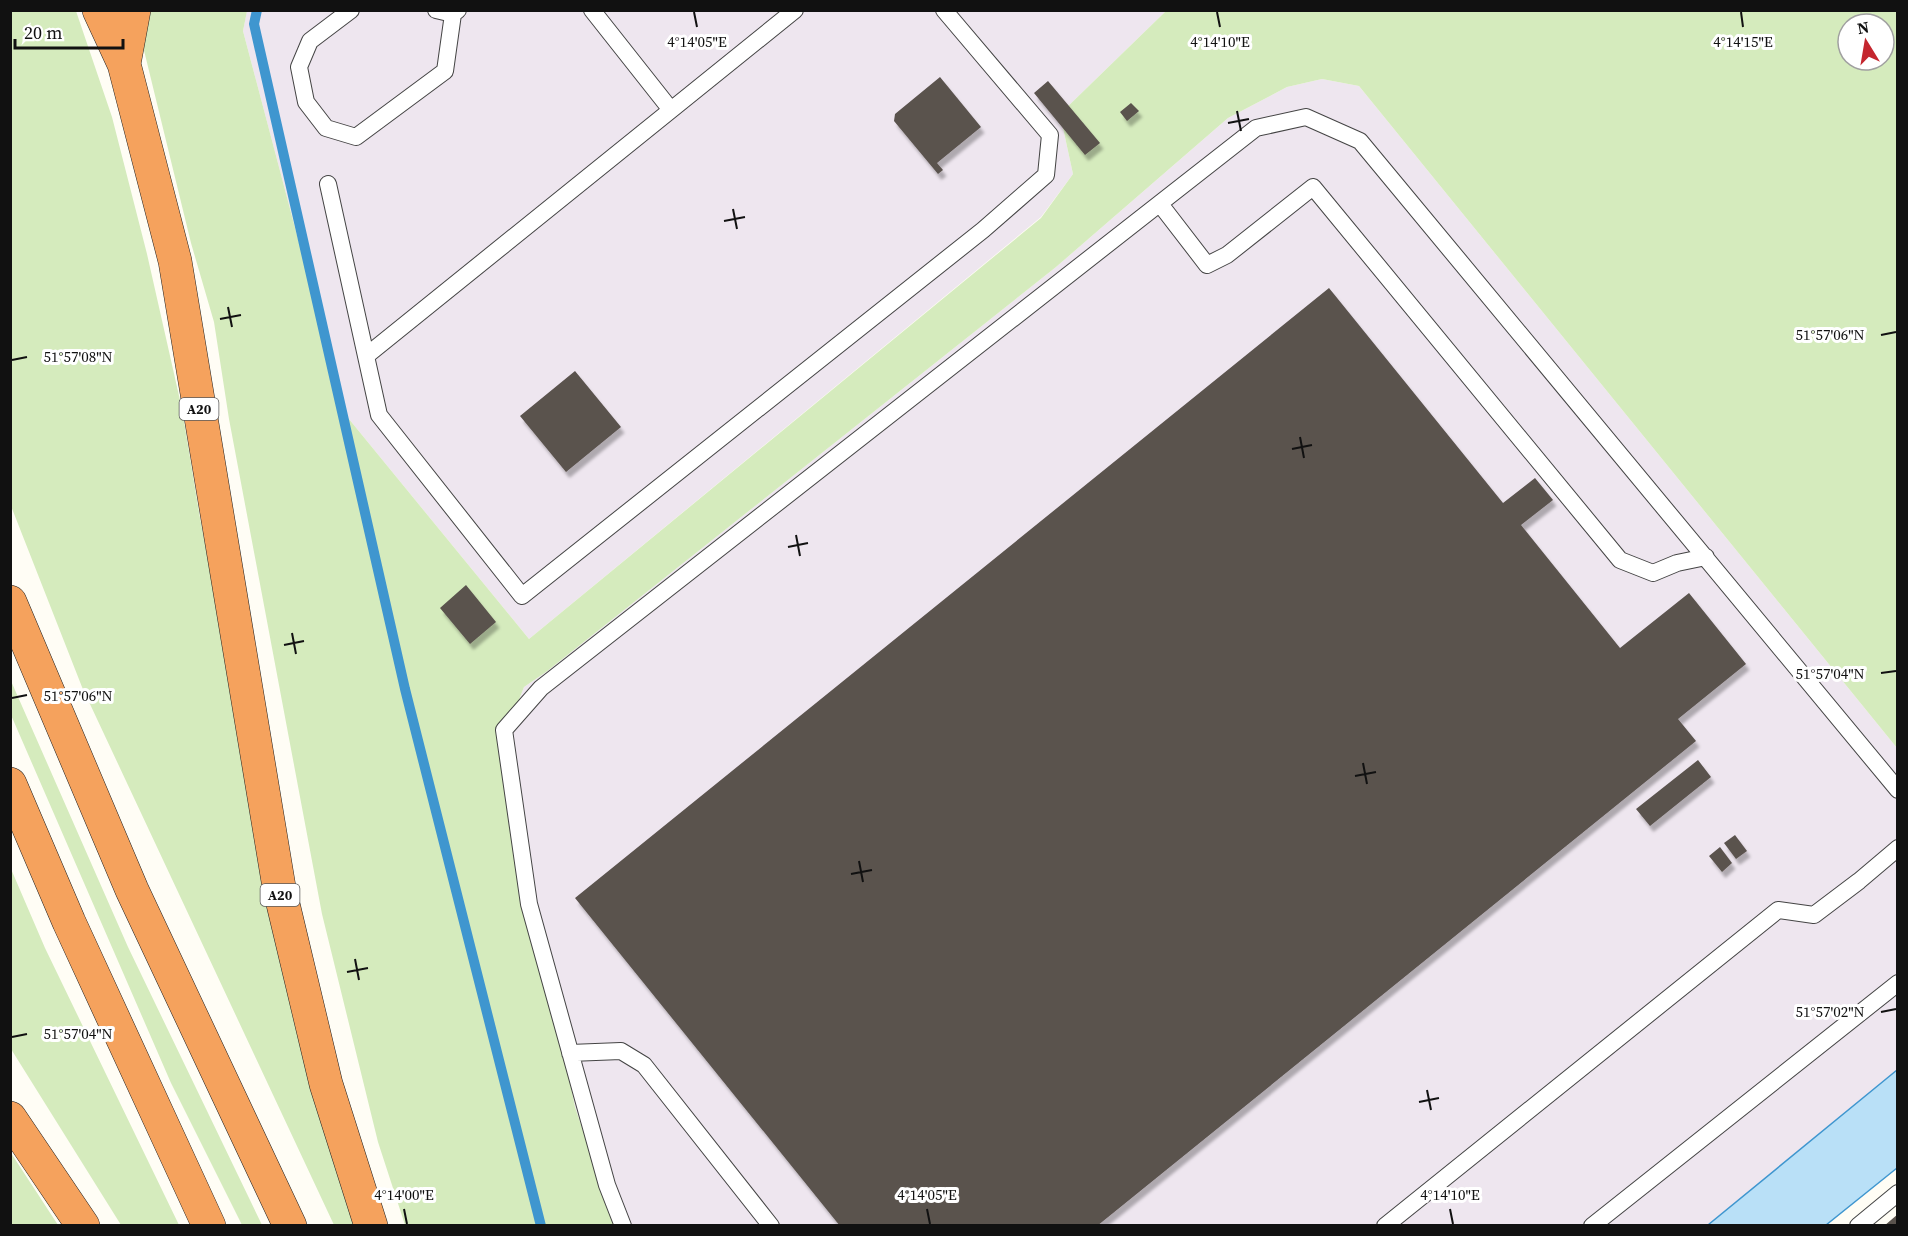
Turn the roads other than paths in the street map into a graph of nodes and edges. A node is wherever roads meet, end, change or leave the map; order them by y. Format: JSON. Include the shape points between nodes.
{"nodes":[{"id":1,"x":99,"y":10,"type":"edge"},
{"id":2,"x":134,"y":10,"type":"edge"},
{"id":3,"x":351,"y":10,"type":"edge"},
{"id":4,"x":436,"y":10,"type":"edge"},
{"id":5,"x":592,"y":10,"type":"edge"},
{"id":6,"x":795,"y":10,"type":"edge"},
{"id":7,"x":944,"y":10,"type":"edge"},
{"id":8,"x":456,"y":12,"type":"edge"},
{"id":9,"x":124,"y":64,"type":"junction"},
{"id":10,"x":671,"y":110,"type":"junction"},
{"id":11,"x":328,"y":184,"type":"dead end"},
{"id":12,"x":1160,"y":204,"type":"junction"},
{"id":13,"x":366,"y":356,"type":"junction"},
{"id":14,"x":1706,"y":557,"type":"junction"},
{"id":15,"x":10,"y":602,"type":"edge"},
{"id":16,"x":10,"y":784,"type":"edge"},
{"id":17,"x":1898,"y":790,"type":"edge"},
{"id":18,"x":1898,"y":848,"type":"edge"},
{"id":19,"x":1898,"y":983,"type":"edge"},
{"id":20,"x":570,"y":1053,"type":"junction"},
{"id":21,"x":10,"y":1118,"type":"edge"},
{"id":22,"x":1898,"y":1193,"type":"edge"},
{"id":23,"x":83,"y":1226,"type":"edge"},
{"id":24,"x":209,"y":1226,"type":"edge"},
{"id":25,"x":290,"y":1226,"type":"edge"},
{"id":26,"x":371,"y":1226,"type":"edge"},
{"id":27,"x":623,"y":1226,"type":"edge"},
{"id":28,"x":771,"y":1226,"type":"edge"},
{"id":29,"x":1385,"y":1226,"type":"edge"},
{"id":30,"x":1592,"y":1226,"type":"edge"},
{"id":31,"x":1858,"y":1226,"type":"edge"}],
"edges":[{"from":1,"to":9,"type":"highway","number":"A20"},
{"from":2,"to":9,"type":"highway","number":"A20"},
{"from":3,"to":8,"type":"lane","via":[[310,41],[299,67],[306,102],[326,128],[357,137],[445,71]]},
{"from":4,"to":8,"type":"lane"},
{"from":5,"to":10,"type":"lane"},
{"from":6,"to":10,"type":"lane"},
{"from":7,"to":13,"type":"lane","via":[[1050,135],[1046,175],[983,230],[522,596],[379,415]]},
{"from":9,"to":26,"type":"highway","number":"A20","via":[[175,261],[279,887],[326,1084]]},
{"from":10,"to":13,"type":"lane"},
{"from":11,"to":13,"type":"lane"},
{"from":12,"to":14,"type":"lane","via":[[1256,128],[1305,117],[1360,141]]},
{"from":12,"to":14,"type":"lane","via":[[1207,265],[1227,255],[1313,187],[1620,560],[1653,573]]},
{"from":12,"to":20,"type":"lane","via":[[541,688],[504,730],[529,904]]},
{"from":14,"to":17,"type":"lane"},
{"from":15,"to":25,"type":"highway","via":[[132,890]]},
{"from":16,"to":24,"type":"highway"},
{"from":18,"to":29,"type":"lane","via":[[1814,915],[1778,910]]},
{"from":19,"to":30,"type":"lane"},
{"from":20,"to":27,"type":"lane","via":[[607,1185]]},
{"from":20,"to":28,"type":"lane","via":[[621,1051],[644,1065]]},
{"from":21,"to":23,"type":"highway"},
{"from":22,"to":31,"type":"lane"}]}
